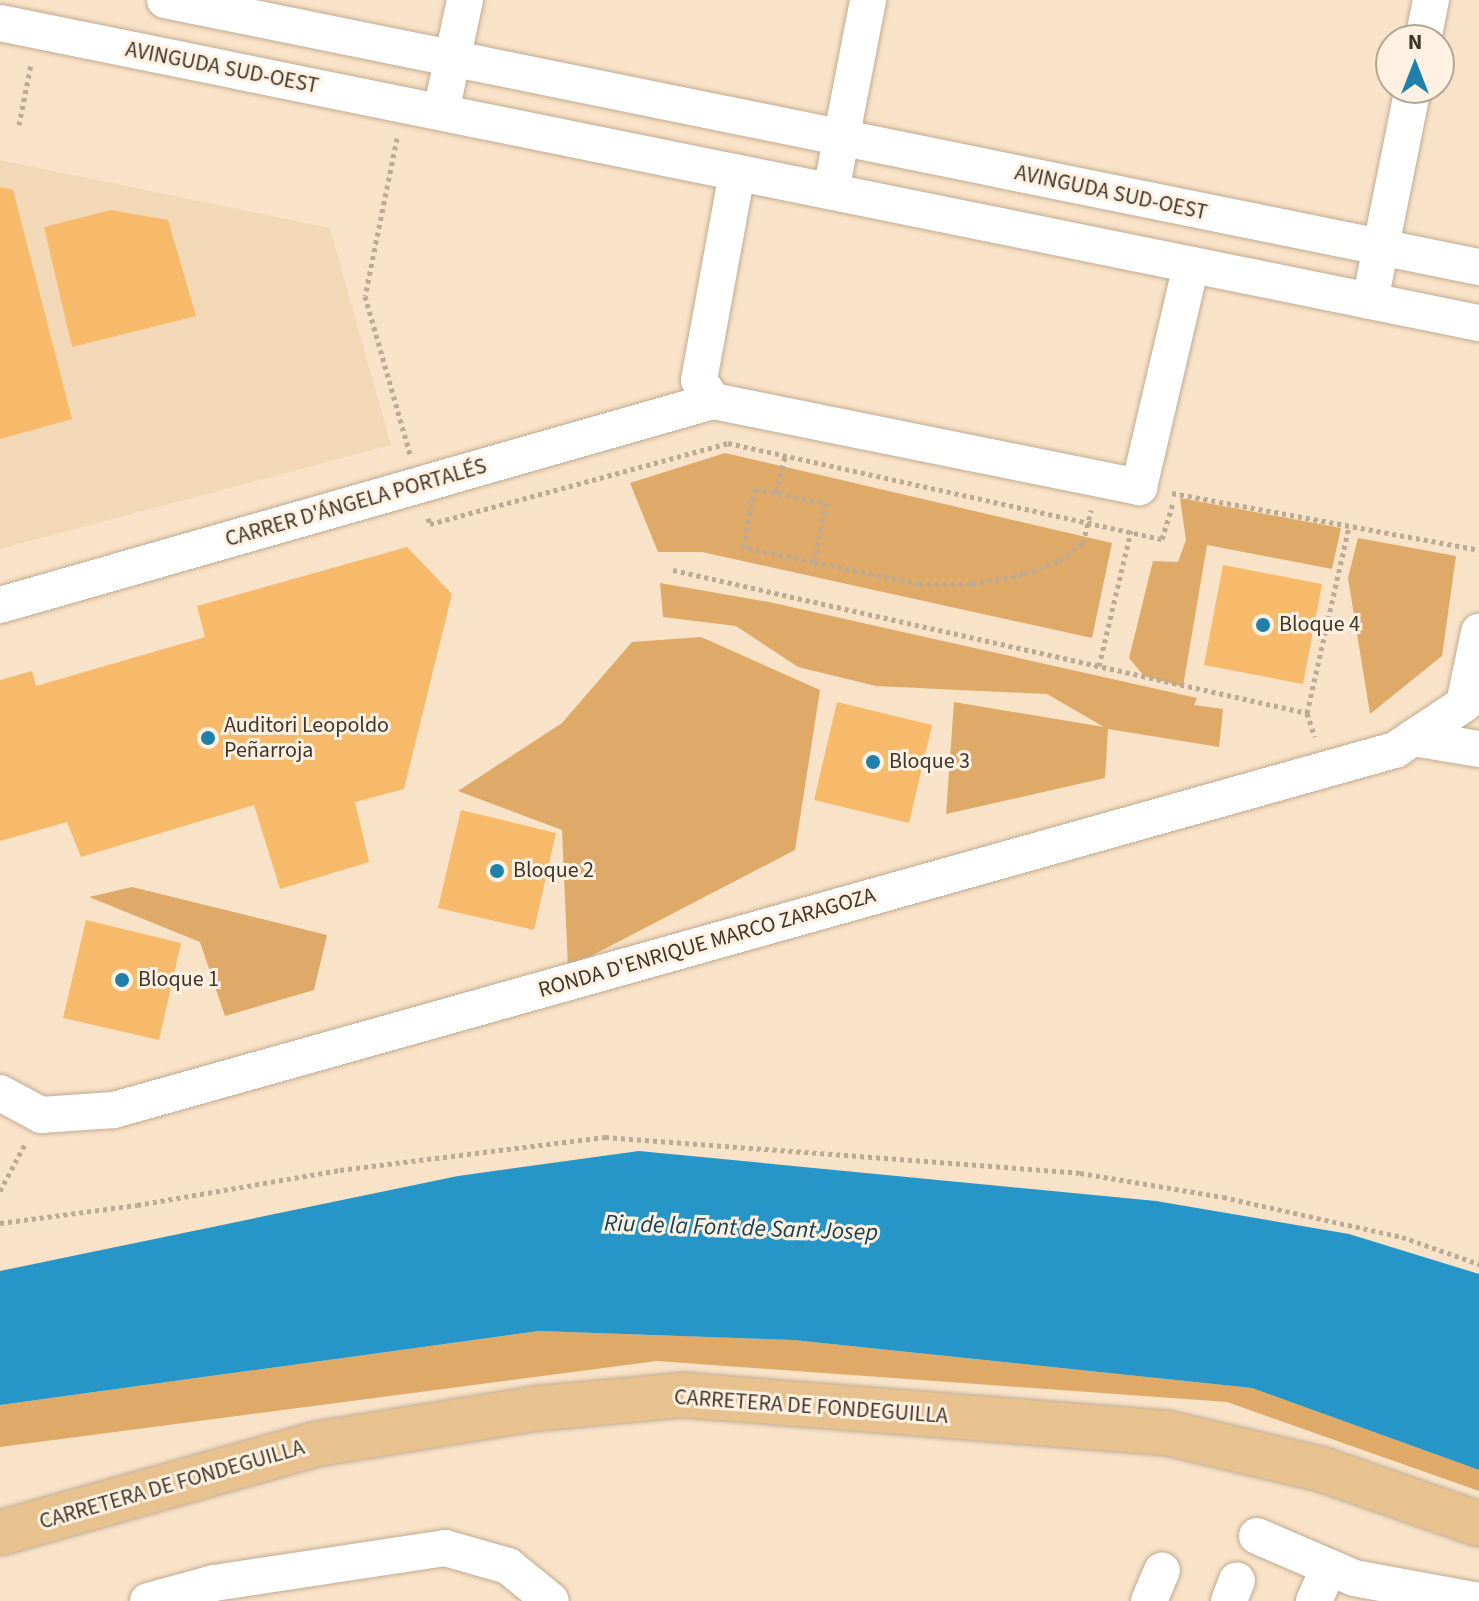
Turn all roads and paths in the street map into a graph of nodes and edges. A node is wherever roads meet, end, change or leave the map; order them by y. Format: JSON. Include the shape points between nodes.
{"nodes":[{"id":1,"x":165,"y":0,"type":"edge"},
{"id":2,"x":465,"y":0,"type":"edge"},
{"id":3,"x":868,"y":0,"type":"edge"},
{"id":4,"x":1431,"y":0,"type":"edge"},
{"id":5,"x":3,"y":15,"type":"edge"},
{"id":6,"x":1426,"y":24,"type":"edge"},
{"id":7,"x":452,"y":58,"type":"junction"},
{"id":8,"x":404,"y":104,"type":"junction"},
{"id":9,"x":1410,"y":104,"type":"edge"},
{"id":10,"x":441,"y":112,"type":"junction"},
{"id":11,"x":842,"y":137,"type":"junction"},
{"id":12,"x":737,"y":172,"type":"junction"},
{"id":13,"x":831,"y":191,"type":"junction"},
{"id":14,"x":1381,"y":247,"type":"junction"},
{"id":15,"x":1191,"y":265,"type":"junction"},
{"id":16,"x":1479,"y":267,"type":"edge"},
{"id":17,"x":1370,"y":301,"type":"junction"},
{"id":18,"x":1479,"y":323,"type":"edge"},
{"id":19,"x":713,"y":401,"type":"junction"},
{"id":20,"x":785,"y":455,"type":"junction"},
{"id":21,"x":1098,"y":478,"type":"junction"},
{"id":22,"x":419,"y":485,"type":"junction"},
{"id":23,"x":1139,"y":487,"type":"junction"},
{"id":24,"x":776,"y":492,"type":"junction"},
{"id":25,"x":1175,"y":494,"type":"junction"},
{"id":26,"x":1088,"y":520,"type":"junction"},
{"id":27,"x":1349,"y":526,"type":"junction"},
{"id":28,"x":1131,"y":531,"type":"junction"},
{"id":29,"x":1479,"y":550,"type":"edge"},
{"id":30,"x":814,"y":562,"type":"junction"},
{"id":31,"x":673,"y":570,"type":"dead end"},
{"id":32,"x":0,"y":605,"type":"edge"},
{"id":33,"x":1479,"y":632,"type":"edge"},
{"id":34,"x":1099,"y":666,"type":"junction"},
{"id":35,"x":1307,"y":713,"type":"junction"},
{"id":36,"x":1413,"y":738,"type":"junction"},
{"id":37,"x":1479,"y":749,"type":"edge"},
{"id":38,"x":1325,"y":769,"type":"junction"},
{"id":39,"x":0,"y":1093,"type":"edge"},
{"id":40,"x":41,"y":1115,"type":"junction"},
{"id":41,"x":0,"y":1191,"type":"edge"},
{"id":42,"x":0,"y":1223,"type":"edge"},
{"id":43,"x":1479,"y":1264,"type":"edge"},
{"id":44,"x":1479,"y":1524,"type":"edge"},
{"id":45,"x":0,"y":1533,"type":"edge"},
{"id":46,"x":1257,"y":1536,"type":"dead end"},
{"id":47,"x":1329,"y":1567,"type":"junction"},
{"id":48,"x":1402,"y":1594,"type":"edge"},
{"id":49,"x":148,"y":1601,"type":"edge"},
{"id":50,"x":551,"y":1601,"type":"edge"},
{"id":51,"x":1314,"y":1601,"type":"edge"},
{"id":52,"x":1479,"y":1601,"type":"edge"}],
"edges":[{"from":1,"to":7,"type":"street","name":"AVINGUDA SUD-OEST"},
{"from":2,"to":7,"type":"street"},
{"from":3,"to":11,"type":"street"},
{"from":4,"to":6,"type":"street"},
{"from":5,"to":8,"type":"street","name":"AVINGUDA SUD-OEST"},
{"from":7,"to":10,"type":"street"},
{"from":7,"to":11,"type":"street","name":"AVINGUDA SUD-OEST"},
{"from":8,"to":10,"type":"street","name":"AVINGUDA SUD-OEST"},
{"from":8,"to":22,"type":"path","via":[[365,296]]},
{"from":9,"to":14,"type":"street"},
{"from":10,"to":12,"type":"street","name":"AVINGUDA SUD-OEST"},
{"from":11,"to":13,"type":"street"},
{"from":11,"to":14,"type":"street","name":"AVINGUDA SUD-OEST"},
{"from":12,"to":13,"type":"street","name":"AVINGUDA SUD-OEST"},
{"from":12,"to":19,"type":"street","via":[[699,380]]},
{"from":13,"to":15,"type":"street","name":"AVINGUDA SUD-OEST"},
{"from":14,"to":16,"type":"street","name":"AVINGUDA SUD-OEST"},
{"from":14,"to":17,"type":"street"},
{"from":15,"to":17,"type":"street","name":"AVINGUDA SUD-OEST"},
{"from":15,"to":23,"type":"street"},
{"from":17,"to":18,"type":"street","name":"AVINGUDA SUD-OEST"},
{"from":19,"to":21,"type":"street","name":"CARRER D'ÁNGELA PORTALÉS"},
{"from":19,"to":22,"type":"street","name":"CARRER D'ÁNGELA PORTALÉS"},
{"from":20,"to":22,"type":"path","via":[[728,443],[430,524]]},
{"from":20,"to":24,"type":"path"},
{"from":20,"to":26,"type":"path"},
{"from":21,"to":23,"type":"street","name":"CARRER D'ÁNGELA PORTALÉS"},
{"from":21,"to":26,"type":"path"},
{"from":22,"to":32,"type":"street","name":"CARRER D'ÁNGELA PORTALÉS"},
{"from":23,"to":25,"type":"path"},
{"from":24,"to":30,"type":"path","via":[[826,503]]},
{"from":24,"to":30,"type":"path","via":[[755,489],[743,547]]},
{"from":25,"to":27,"type":"path"},
{"from":25,"to":28,"type":"path","via":[[1162,539]]},
{"from":26,"to":28,"type":"path"},
{"from":26,"to":30,"type":"path","via":[[1083,543],[1060,560],[1024,574],[972,584],[919,584]]},
{"from":27,"to":29,"type":"path"},
{"from":27,"to":35,"type":"path"},
{"from":28,"to":34,"type":"path"},
{"from":31,"to":34,"type":"path"},
{"from":33,"to":36,"type":"street","name":"RONDA D'ENRIQUE MARCO ZARAGOZA","via":[[1464,704]]},
{"from":34,"to":35,"type":"path"},
{"from":35,"to":38,"type":"path"},
{"from":36,"to":37,"type":"street"},
{"from":36,"to":38,"type":"street","name":"RONDA D'ENRIQUE MARCO ZARAGOZA","via":[[1395,750]]},
{"from":38,"to":40,"type":"street","name":"RONDA D'ENRIQUE MARCO ZARAGOZA","via":[[114,1110]]},
{"from":39,"to":40,"type":"street"},
{"from":40,"to":41,"type":"path"},
{"from":42,"to":43,"type":"path","via":[[340,1170],[605,1137],[1080,1173],[1223,1197],[1402,1237]]},
{"from":44,"to":45,"type":"main road","name":"CARRETERA DE FONDEGUILLA","via":[[1321,1469],[1167,1433],[683,1395],[532,1409],[317,1444]]},
{"from":46,"to":47,"type":"street"},
{"from":47,"to":48,"type":"street"},
{"from":47,"to":51,"type":"street"},
{"from":48,"to":52,"type":"street"},
{"from":49,"to":50,"type":"street","via":[[214,1583],[445,1548],[508,1566]]}]}
